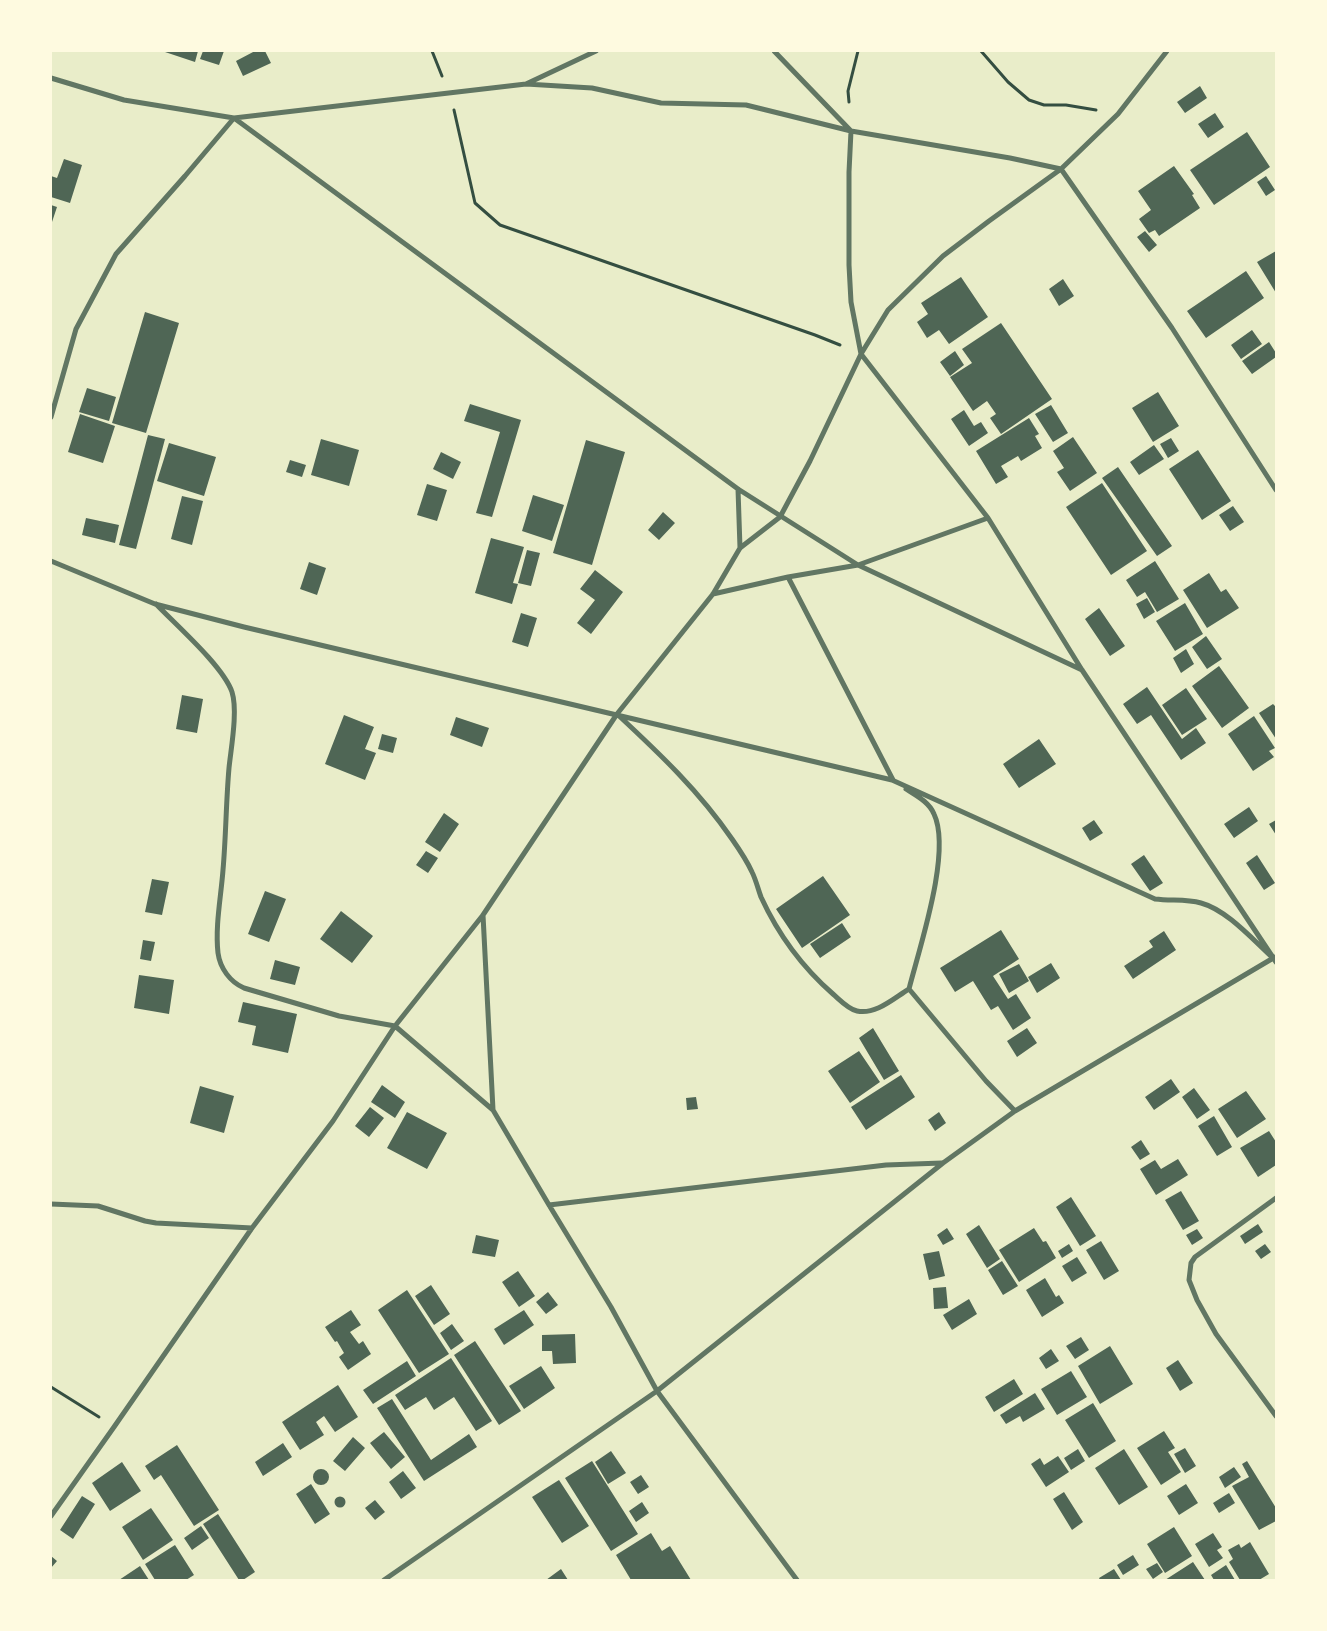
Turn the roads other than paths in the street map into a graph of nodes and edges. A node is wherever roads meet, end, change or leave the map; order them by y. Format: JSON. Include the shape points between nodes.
{"nodes":[{"id":1,"x":596,"y":51,"type":"edge"},
{"id":2,"x":774,"y":51,"type":"edge"},
{"id":3,"x":1167,"y":51,"type":"edge"},
{"id":4,"x":51,"y":78,"type":"edge"},
{"id":5,"x":526,"y":84,"type":"junction"},
{"id":6,"x":234,"y":118,"type":"junction"},
{"id":7,"x":851,"y":131,"type":"junction"},
{"id":8,"x":1061,"y":169,"type":"junction"},
{"id":9,"x":861,"y":354,"type":"junction"},
{"id":10,"x":51,"y":417,"type":"edge"},
{"id":11,"x":738,"y":489,"type":"junction"},
{"id":12,"x":1276,"y":490,"type":"edge"},
{"id":13,"x":780,"y":517,"type":"junction"},
{"id":14,"x":988,"y":518,"type":"junction"},
{"id":15,"x":740,"y":548,"type":"junction"},
{"id":16,"x":51,"y":561,"type":"edge"},
{"id":17,"x":858,"y":565,"type":"junction"},
{"id":18,"x":788,"y":577,"type":"junction"},
{"id":19,"x":713,"y":594,"type":"junction"},
{"id":20,"x":155,"y":604,"type":"junction"},
{"id":21,"x":1082,"y":670,"type":"junction"},
{"id":22,"x":617,"y":714,"type":"junction"},
{"id":23,"x":892,"y":780,"type":"junction"},
{"id":24,"x":483,"y":915,"type":"junction"},
{"id":25,"x":1275,"y":959,"type":"edge"},
{"id":26,"x":909,"y":989,"type":"junction"},
{"id":27,"x":395,"y":1026,"type":"junction"},
{"id":28,"x":493,"y":1110,"type":"junction"},
{"id":29,"x":1015,"y":1112,"type":"junction"},
{"id":30,"x":943,"y":1163,"type":"junction"},
{"id":31,"x":1276,"y":1198,"type":"edge"},
{"id":32,"x":51,"y":1204,"type":"edge"},
{"id":33,"x":549,"y":1206,"type":"junction"},
{"id":34,"x":252,"y":1228,"type":"junction"},
{"id":35,"x":657,"y":1391,"type":"junction"},
{"id":36,"x":1276,"y":1416,"type":"edge"},
{"id":37,"x":51,"y":1516,"type":"edge"},
{"id":38,"x":384,"y":1580,"type":"edge"},
{"id":39,"x":797,"y":1580,"type":"edge"}],
"edges":[{"from":1,"to":5,"type":"street"},
{"from":2,"to":7,"type":"street"},
{"from":3,"to":8,"type":"street","via":[[1118,114]]},
{"from":4,"to":6,"type":"street","via":[[124,100]]},
{"from":5,"to":6,"type":"street"},
{"from":5,"to":7,"type":"street","via":[[592,88],[661,103],[746,105]]},
{"from":6,"to":10,"type":"street","via":[[116,254],[76,329]]},
{"from":6,"to":11,"type":"street"},
{"from":7,"to":8,"type":"street"},
{"from":7,"to":9,"type":"street","via":[[849,265],[851,302]]},
{"from":8,"to":9,"type":"street","via":[[944,256],[888,310]]},
{"from":8,"to":12,"type":"street","via":[[1172,328]]},
{"from":9,"to":13,"type":"street"},
{"from":9,"to":14,"type":"street"},
{"from":11,"to":13,"type":"street"},
{"from":11,"to":15,"type":"street"},
{"from":13,"to":15,"type":"street"},
{"from":13,"to":17,"type":"street"},
{"from":14,"to":17,"type":"street"},
{"from":14,"to":21,"type":"street"},
{"from":15,"to":19,"type":"street"},
{"from":16,"to":20,"type":"street"},
{"from":17,"to":18,"type":"street"},
{"from":17,"to":21,"type":"street"},
{"from":18,"to":19,"type":"street"},
{"from":18,"to":23,"type":"street"},
{"from":19,"to":22,"type":"street"},
{"from":20,"to":22,"type":"street"},
{"from":20,"to":27,"type":"street","via":[[216,667],[232,694],[234,722],[218,930],[218,954],[222,966],[236,985],[244,988],[339,1016]]},
{"from":21,"to":25,"type":"street"},
{"from":22,"to":23,"type":"street"},
{"from":22,"to":24,"type":"street"},
{"from":22,"to":26,"type":"street","via":[[680,773],[722,825],[752,872],[788,945],[820,982],[857,1011],[883,1006]]},
{"from":23,"to":25,"type":"street","via":[[1155,899],[1184,900],[1214,908]]},
{"from":23,"to":26,"type":"street","via":[[927,803],[939,835],[932,900]]},
{"from":24,"to":27,"type":"street"},
{"from":24,"to":28,"type":"street"},
{"from":25,"to":29,"type":"street"},
{"from":26,"to":29,"type":"street"},
{"from":27,"to":28,"type":"street"},
{"from":27,"to":34,"type":"street","via":[[333,1121]]},
{"from":28,"to":33,"type":"street"},
{"from":29,"to":30,"type":"street"},
{"from":30,"to":33,"type":"street","via":[[886,1165]]},
{"from":30,"to":35,"type":"street"},
{"from":31,"to":36,"type":"street","via":[[1195,1256],[1189,1280],[1216,1334]]},
{"from":32,"to":34,"type":"street","via":[[98,1206],[156,1223]]},
{"from":33,"to":35,"type":"street","via":[[611,1307]]},
{"from":34,"to":37,"type":"street"},
{"from":35,"to":38,"type":"street"},
{"from":35,"to":39,"type":"street"}]}
